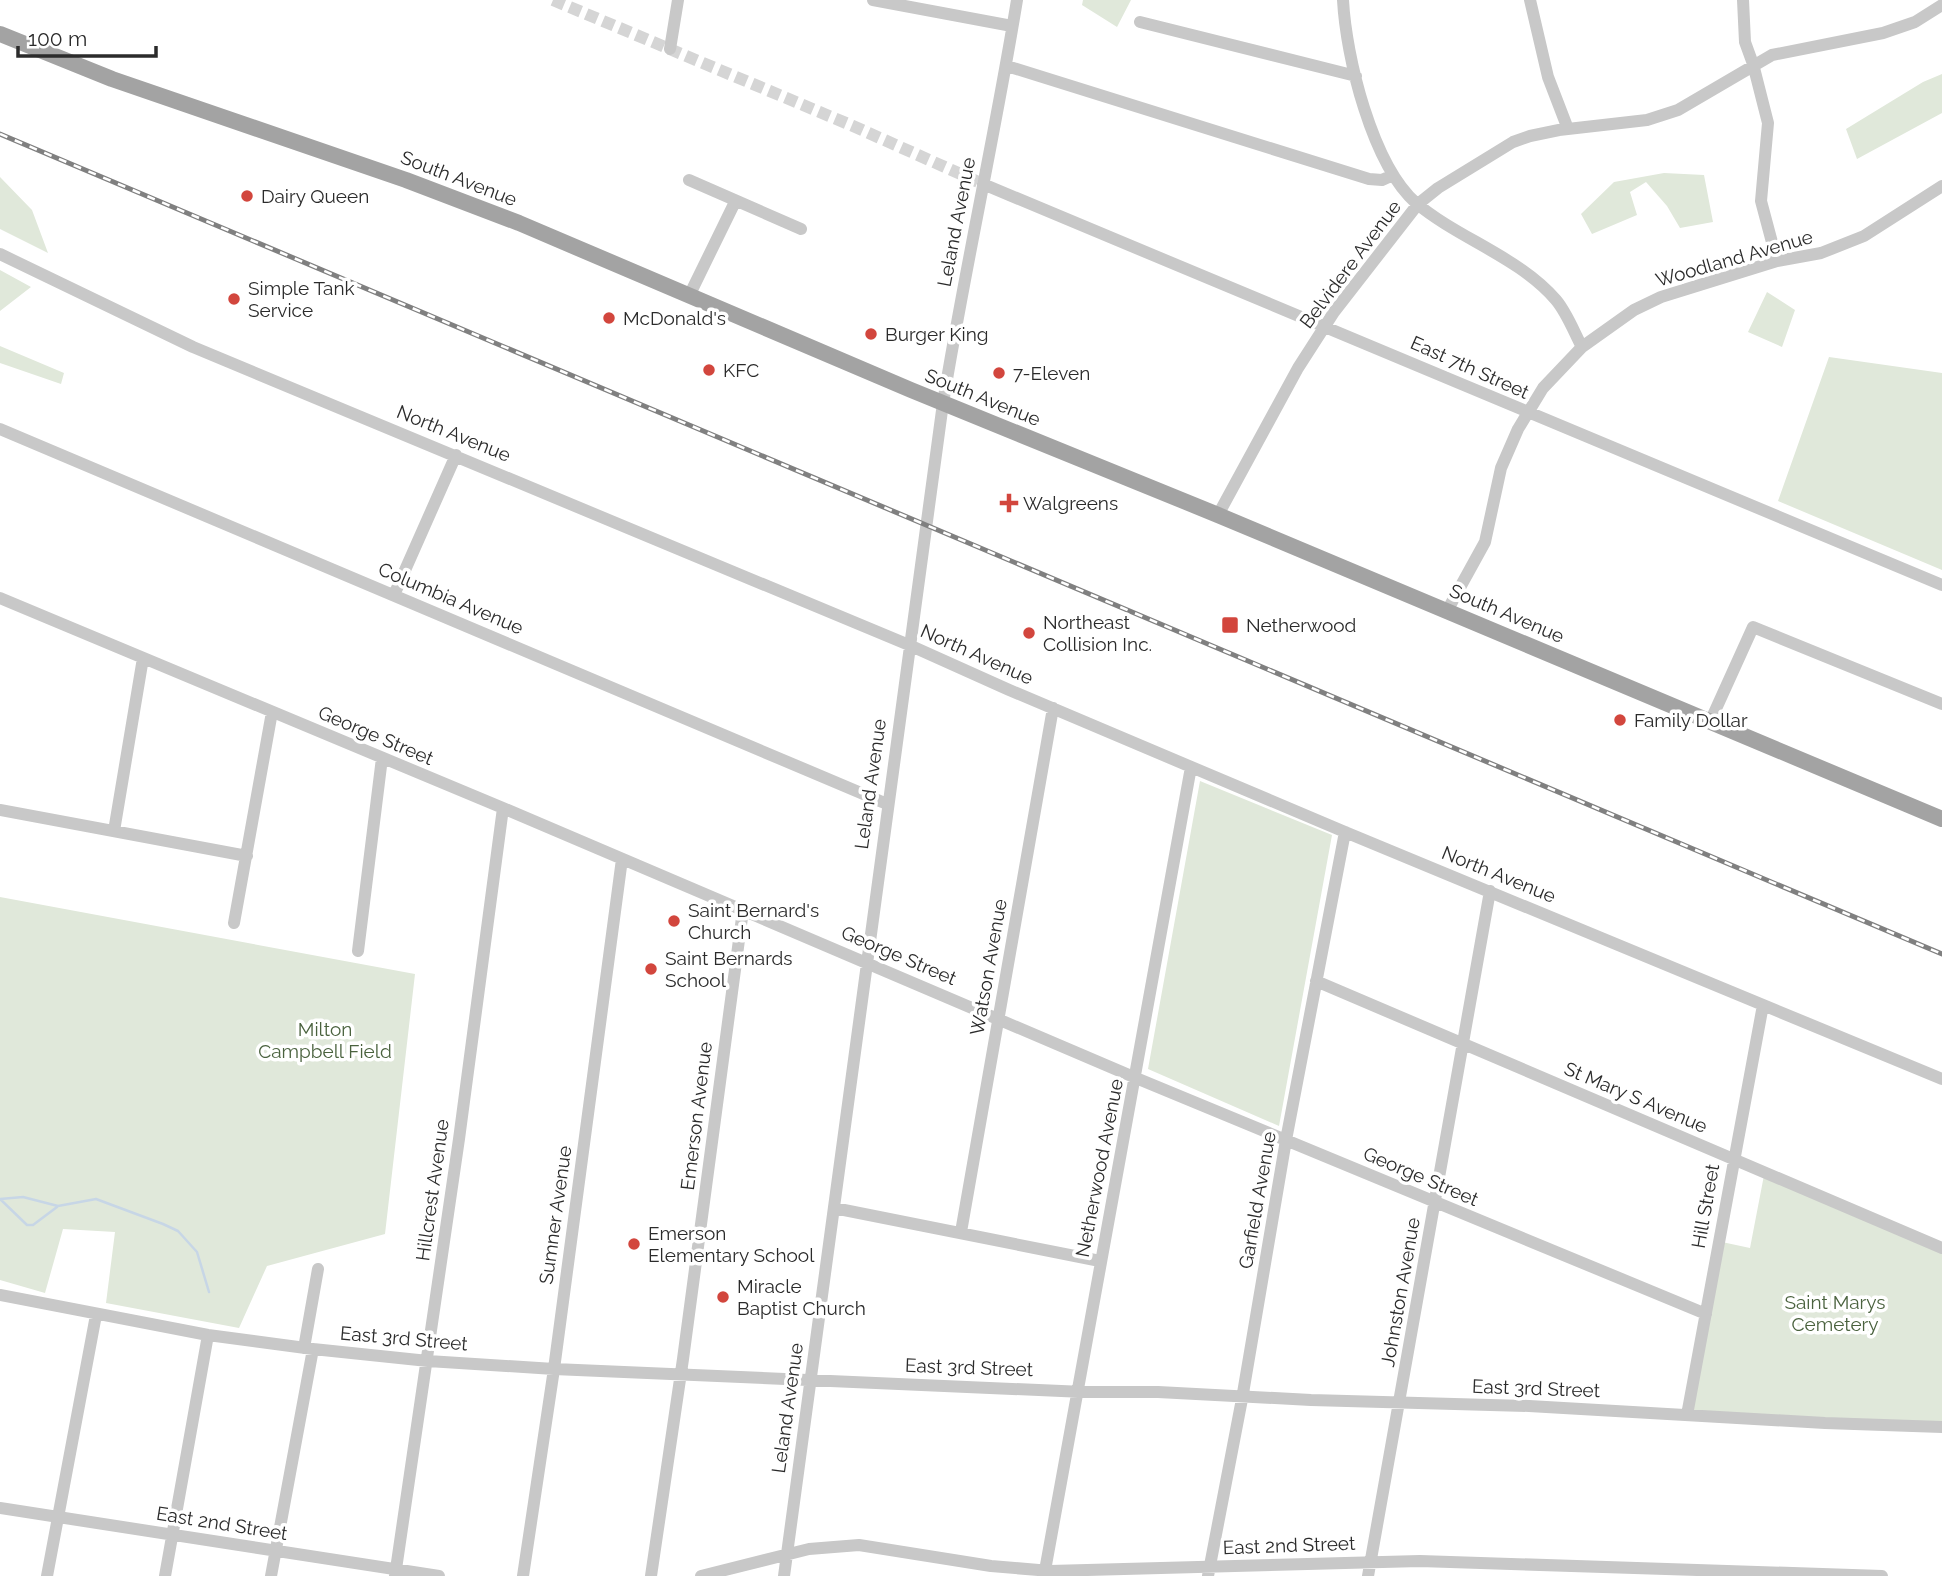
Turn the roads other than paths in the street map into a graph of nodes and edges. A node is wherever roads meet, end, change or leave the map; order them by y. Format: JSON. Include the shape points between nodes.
{"nodes":[{"id":1,"x":678,"y":0,"type":"edge"},
{"id":2,"x":873,"y":0,"type":"edge"},
{"id":3,"x":1017,"y":0,"type":"edge"},
{"id":4,"x":1343,"y":0,"type":"edge"},
{"id":5,"x":1530,"y":0,"type":"edge"},
{"id":6,"x":1743,"y":0,"type":"edge"},
{"id":7,"x":1942,"y":5,"type":"edge"},
{"id":8,"x":1140,"y":22,"type":"dead end"},
{"id":9,"x":1013,"y":26,"type":"junction"},
{"id":10,"x":0,"y":34,"type":"edge"},
{"id":11,"x":670,"y":49,"type":"dead end"},
{"id":12,"x":1753,"y":64,"type":"junction"},
{"id":13,"x":1007,"y":66,"type":"junction"},
{"id":14,"x":1356,"y":76,"type":"junction"},
{"id":15,"x":1568,"y":129,"type":"junction"},
{"id":16,"x":1393,"y":175,"type":"junction"},
{"id":17,"x":689,"y":180,"type":"dead end"},
{"id":18,"x":983,"y":184,"type":"junction"},
{"id":19,"x":1942,"y":186,"type":"edge"},
{"id":20,"x":734,"y":202,"type":"junction"},
{"id":21,"x":1418,"y":204,"type":"junction"},
{"id":22,"x":801,"y":229,"type":"dead end"},
{"id":23,"x":0,"y":254,"type":"edge"},
{"id":24,"x":1777,"y":261,"type":"junction"},
{"id":25,"x":689,"y":296,"type":"junction"},
{"id":26,"x":1326,"y":326,"type":"junction"},
{"id":27,"x":1582,"y":347,"type":"junction"},
{"id":28,"x":943,"y":403,"type":"junction"},
{"id":29,"x":1527,"y":413,"type":"junction"},
{"id":30,"x":0,"y":429,"type":"edge"},
{"id":31,"x":456,"y":455,"type":"junction"},
{"id":32,"x":1219,"y":515,"type":"junction"},
{"id":33,"x":1942,"y":586,"type":"edge"},
{"id":34,"x":394,"y":595,"type":"junction"},
{"id":35,"x":0,"y":597,"type":"edge"},
{"id":36,"x":1447,"y":611,"type":"junction"},
{"id":37,"x":909,"y":645,"type":"junction"},
{"id":38,"x":143,"y":657,"type":"junction"},
{"id":39,"x":1942,"y":704,"type":"edge"},
{"id":40,"x":1053,"y":708,"type":"junction"},
{"id":41,"x":272,"y":712,"type":"junction"},
{"id":42,"x":1710,"y":722,"type":"junction"},
{"id":43,"x":382,"y":758,"type":"junction"},
{"id":44,"x":1191,"y":767,"type":"junction"},
{"id":45,"x":887,"y":804,"type":"junction"},
{"id":46,"x":503,"y":808,"type":"junction"},
{"id":47,"x":0,"y":810,"type":"edge"},
{"id":48,"x":1942,"y":819,"type":"edge"},
{"id":49,"x":114,"y":831,"type":"junction"},
{"id":50,"x":1345,"y":832,"type":"junction"},
{"id":51,"x":247,"y":856,"type":"junction"},
{"id":52,"x":622,"y":859,"type":"junction"},
{"id":53,"x":1490,"y":891,"type":"junction"},
{"id":54,"x":743,"y":910,"type":"junction"},
{"id":55,"x":234,"y":923,"type":"dead end"},
{"id":56,"x":358,"y":951,"type":"dead end"},
{"id":57,"x":865,"y":962,"type":"junction"},
{"id":58,"x":1316,"y":981,"type":"junction"},
{"id":59,"x":1763,"y":1005,"type":"junction"},
{"id":60,"x":999,"y":1018,"type":"junction"},
{"id":61,"x":1463,"y":1045,"type":"junction"},
{"id":62,"x":1136,"y":1078,"type":"junction"},
{"id":63,"x":1942,"y":1079,"type":"edge"},
{"id":64,"x":1286,"y":1140,"type":"junction"},
{"id":65,"x":1733,"y":1159,"type":"junction"},
{"id":66,"x":1435,"y":1203,"type":"junction"},
{"id":67,"x":834,"y":1208,"type":"junction"},
{"id":68,"x":961,"y":1232,"type":"junction"},
{"id":69,"x":1942,"y":1248,"type":"edge"},
{"id":70,"x":1100,"y":1261,"type":"junction"},
{"id":71,"x":318,"y":1269,"type":"dead end"},
{"id":72,"x":0,"y":1295,"type":"edge"},
{"id":73,"x":1706,"y":1314,"type":"junction"},
{"id":74,"x":96,"y":1315,"type":"junction"},
{"id":75,"x":208,"y":1335,"type":"junction"},
{"id":76,"x":309,"y":1348,"type":"junction"},
{"id":77,"x":428,"y":1361,"type":"junction"},
{"id":78,"x":554,"y":1369,"type":"junction"},
{"id":79,"x":680,"y":1373,"type":"junction"},
{"id":80,"x":811,"y":1380,"type":"junction"},
{"id":81,"x":1077,"y":1391,"type":"junction"},
{"id":82,"x":1243,"y":1396,"type":"junction"},
{"id":83,"x":1400,"y":1402,"type":"junction"},
{"id":84,"x":1688,"y":1415,"type":"junction"},
{"id":85,"x":1942,"y":1427,"type":"edge"},
{"id":86,"x":0,"y":1508,"type":"edge"},
{"id":87,"x":58,"y":1517,"type":"junction"},
{"id":88,"x":172,"y":1535,"type":"junction"},
{"id":89,"x":276,"y":1551,"type":"junction"},
{"id":90,"x":787,"y":1554,"type":"junction"},
{"id":91,"x":1371,"y":1562,"type":"junction"},
{"id":92,"x":1500,"y":1570,"type":"edge"},
{"id":93,"x":1209,"y":1571,"type":"edge"},
{"id":94,"x":395,"y":1573,"type":"edge"},
{"id":95,"x":1044,"y":1573,"type":"edge"},
{"id":96,"x":47,"y":1576,"type":"edge"},
{"id":97,"x":165,"y":1576,"type":"edge"},
{"id":98,"x":271,"y":1576,"type":"edge"},
{"id":99,"x":439,"y":1576,"type":"edge"},
{"id":100,"x":523,"y":1576,"type":"edge"},
{"id":101,"x":651,"y":1576,"type":"edge"},
{"id":102,"x":701,"y":1576,"type":"edge"},
{"id":103,"x":784,"y":1576,"type":"edge"},
{"id":104,"x":1368,"y":1576,"type":"edge"},
{"id":105,"x":1882,"y":1576,"type":"edge"}],
"edges":[{"from":1,"to":11,"type":"street"},
{"from":2,"to":9,"type":"street"},
{"from":3,"to":9,"type":"street","name":"Leland Avenue"},
{"from":4,"to":14,"type":"street"},
{"from":5,"to":15,"type":"street","via":[[1548,77]]},
{"from":6,"to":12,"type":"street","via":[[1745,42]]},
{"from":7,"to":12,"type":"street","name":"Belvidere Avenue","via":[[1915,22],[1883,33],[1772,55]]},
{"from":8,"to":14,"type":"street"},
{"from":9,"to":13,"type":"street","name":"Leland Avenue"},
{"from":10,"to":25,"type":"main road","name":"South Avenue","via":[[112,79],[406,180]]},
{"from":12,"to":15,"type":"street","name":"Belvidere Avenue","via":[[1678,110],[1647,120]]},
{"from":12,"to":24,"type":"street","via":[[1768,123],[1760,201]]},
{"from":13,"to":16,"type":"street","via":[[1369,178],[1382,180]]},
{"from":13,"to":18,"type":"street","name":"Leland Avenue"},
{"from":14,"to":16,"type":"street","via":[[1372,131]]},
{"from":15,"to":21,"type":"street","name":"Belvidere Avenue","via":[[1513,142]]},
{"from":16,"to":21,"type":"street"},
{"from":17,"to":20,"type":"street"},
{"from":18,"to":26,"type":"street","name":"East 7th Street"},
{"from":18,"to":28,"type":"street","name":"Leland Avenue"},
{"from":19,"to":24,"type":"street","name":"Woodland Avenue","via":[[1864,236],[1821,253]]},
{"from":20,"to":22,"type":"street"},
{"from":20,"to":25,"type":"street"},
{"from":21,"to":26,"type":"street","name":"Belvidere Avenue"},
{"from":21,"to":27,"type":"street","via":[[1540,283],[1559,303]]},
{"from":23,"to":31,"type":"street","name":"North Avenue","via":[[193,346]]},
{"from":24,"to":27,"type":"street","name":"Woodland Avenue","via":[[1661,296]]},
{"from":25,"to":28,"type":"main road","name":"South Avenue"},
{"from":26,"to":29,"type":"street","name":"East 7th Street"},
{"from":26,"to":32,"type":"street","name":"Belvidere Avenue","via":[[1298,368]]},
{"from":27,"to":29,"type":"street","name":"Woodland Avenue"},
{"from":28,"to":32,"type":"main road","name":"South Avenue"},
{"from":28,"to":37,"type":"street","name":"Leland Avenue"},
{"from":29,"to":33,"type":"street","name":"East 7th Street"},
{"from":29,"to":36,"type":"street","name":"Woodland Avenue","via":[[1501,468],[1485,542]]},
{"from":30,"to":34,"type":"street","name":"Columbia Avenue"},
{"from":31,"to":34,"type":"street"},
{"from":31,"to":37,"type":"street","name":"North Avenue"},
{"from":32,"to":36,"type":"main road","name":"South Avenue"},
{"from":34,"to":45,"type":"street","name":"Columbia Avenue"},
{"from":35,"to":38,"type":"street","name":"George Street"},
{"from":36,"to":42,"type":"main road","name":"South Avenue"},
{"from":37,"to":40,"type":"street","name":"North Avenue"},
{"from":37,"to":45,"type":"street","name":"Leland Avenue"},
{"from":38,"to":41,"type":"street","name":"George Street"},
{"from":38,"to":49,"type":"street"},
{"from":39,"to":42,"type":"street","via":[[1753,627]]},
{"from":40,"to":44,"type":"street","name":"North Avenue"},
{"from":40,"to":60,"type":"street","name":"Watson Avenue"},
{"from":41,"to":43,"type":"street","name":"George Street"},
{"from":41,"to":51,"type":"street"},
{"from":42,"to":48,"type":"main road","name":"South Avenue"},
{"from":43,"to":46,"type":"street","name":"George Street"},
{"from":43,"to":56,"type":"street"},
{"from":44,"to":50,"type":"street","name":"North Avenue"},
{"from":44,"to":62,"type":"street","name":"Netherwood Avenue"},
{"from":45,"to":57,"type":"street","name":"Leland Avenue"},
{"from":46,"to":52,"type":"street","name":"George Street"},
{"from":46,"to":77,"type":"street","name":"Hillcrest Avenue"},
{"from":47,"to":49,"type":"street"},
{"from":49,"to":51,"type":"street"},
{"from":50,"to":53,"type":"street","name":"North Avenue"},
{"from":50,"to":58,"type":"street","name":"Garfield Avenue"},
{"from":51,"to":55,"type":"street"},
{"from":52,"to":54,"type":"street","name":"George Street"},
{"from":52,"to":78,"type":"street","name":"Sumner Avenue"},
{"from":53,"to":59,"type":"street","name":"North Avenue"},
{"from":53,"to":61,"type":"street","name":"Johnston Avenue"},
{"from":54,"to":57,"type":"street","name":"George Street"},
{"from":54,"to":79,"type":"street","name":"Emerson Avenue"},
{"from":57,"to":60,"type":"street","name":"George Street"},
{"from":57,"to":67,"type":"street","name":"Leland Avenue"},
{"from":58,"to":61,"type":"street","name":"St Mary S Avenue"},
{"from":58,"to":64,"type":"street","name":"Garfield Avenue"},
{"from":59,"to":63,"type":"street","name":"North Avenue"},
{"from":59,"to":65,"type":"street","name":"Hill Street"},
{"from":60,"to":62,"type":"street","name":"George Street"},
{"from":60,"to":68,"type":"street","name":"Watson Avenue"},
{"from":61,"to":65,"type":"street","name":"St Mary S Avenue"},
{"from":61,"to":66,"type":"street","name":"Johnston Avenue"},
{"from":62,"to":64,"type":"street","name":"George Street"},
{"from":62,"to":70,"type":"street","name":"Netherwood Avenue"},
{"from":64,"to":66,"type":"street","name":"George Street"},
{"from":64,"to":82,"type":"street","name":"Garfield Avenue"},
{"from":65,"to":69,"type":"street","name":"St Mary S Avenue"},
{"from":65,"to":73,"type":"street","name":"Hill Street"},
{"from":66,"to":73,"type":"street","name":"George Street"},
{"from":66,"to":83,"type":"street","name":"Johnston Avenue"},
{"from":67,"to":68,"type":"street"},
{"from":67,"to":80,"type":"street","name":"Leland Avenue"},
{"from":68,"to":70,"type":"street"},
{"from":70,"to":81,"type":"street","name":"Netherwood Avenue"},
{"from":71,"to":76,"type":"street"},
{"from":72,"to":74,"type":"street","name":"East 3rd Street"},
{"from":73,"to":84,"type":"street","name":"Hill Street"},
{"from":74,"to":75,"type":"street","name":"East 3rd Street"},
{"from":74,"to":87,"type":"street"},
{"from":75,"to":76,"type":"street","name":"East 3rd Street"},
{"from":75,"to":88,"type":"street"},
{"from":76,"to":77,"type":"street","name":"East 3rd Street"},
{"from":76,"to":89,"type":"street"},
{"from":77,"to":78,"type":"street","name":"East 3rd Street"},
{"from":77,"to":94,"type":"street","name":"Hillcrest Avenue"},
{"from":78,"to":79,"type":"street","name":"East 3rd Street"},
{"from":78,"to":100,"type":"street","name":"Sumner Avenue"},
{"from":79,"to":80,"type":"street","name":"East 3rd Street"},
{"from":79,"to":101,"type":"street","name":"Emerson Avenue"},
{"from":80,"to":81,"type":"street","name":"East 3rd Street"},
{"from":80,"to":90,"type":"street","name":"Leland Avenue"},
{"from":81,"to":82,"type":"street","name":"East 3rd Street"},
{"from":81,"to":95,"type":"street","name":"Netherwood Avenue"},
{"from":82,"to":83,"type":"street","name":"East 3rd Street"},
{"from":82,"to":93,"type":"street","name":"Garfield Avenue"},
{"from":83,"to":84,"type":"street","name":"East 3rd Street"},
{"from":83,"to":91,"type":"street","name":"Johnston Avenue"},
{"from":84,"to":85,"type":"street","name":"East 3rd Street"},
{"from":86,"to":87,"type":"street","name":"East 2nd Street"},
{"from":87,"to":88,"type":"street","name":"East 2nd Street"},
{"from":87,"to":96,"type":"street"},
{"from":88,"to":89,"type":"street","name":"East 2nd Street"},
{"from":88,"to":97,"type":"street"},
{"from":89,"to":94,"type":"street","name":"East 2nd Street"},
{"from":89,"to":98,"type":"street"},
{"from":90,"to":95,"type":"street","name":"East 2nd Street","via":[[828,1546],[876,1546]]},
{"from":90,"to":102,"type":"street","name":"East 2nd Street"},
{"from":90,"to":103,"type":"street","name":"Leland Avenue"},
{"from":91,"to":92,"type":"street","name":"East 2nd Street","via":[[1420,1561]]},
{"from":91,"to":93,"type":"street","name":"East 2nd Street"},
{"from":91,"to":104,"type":"street","name":"Johnston Avenue"},
{"from":92,"to":105,"type":"street","name":"East 2nd Street"},
{"from":93,"to":95,"type":"street","name":"East 2nd Street"},
{"from":94,"to":99,"type":"street","name":"East 2nd Street"}]}
